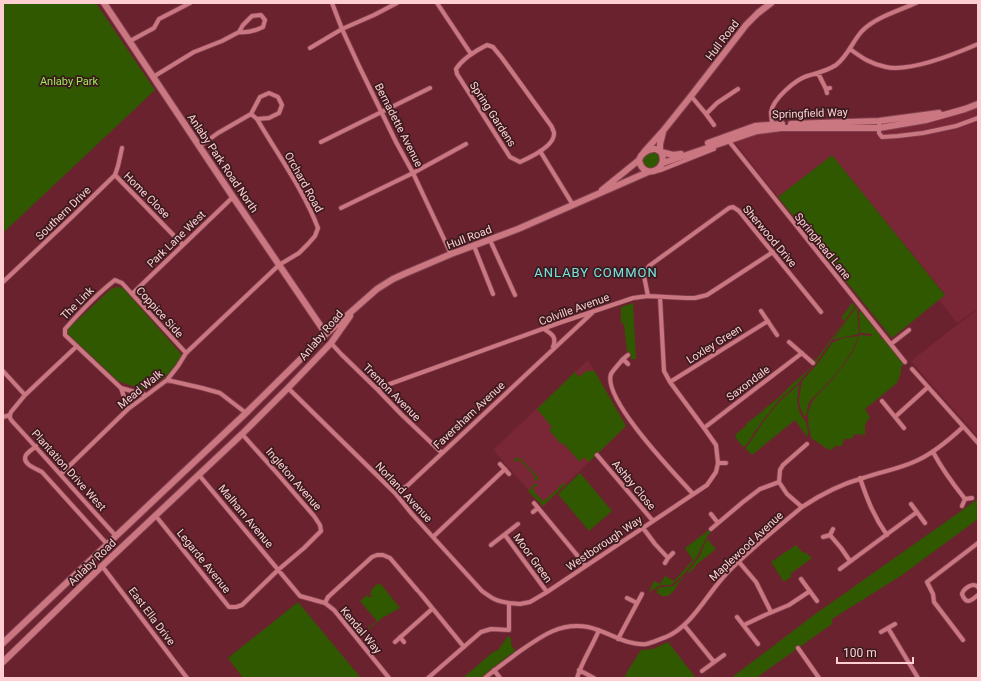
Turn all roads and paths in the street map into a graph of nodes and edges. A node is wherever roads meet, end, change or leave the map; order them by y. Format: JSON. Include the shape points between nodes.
{"nodes":[{"id":1,"x":104,"y":3,"type":"edge"},
{"id":2,"x":190,"y":3,"type":"edge"},
{"id":3,"x":332,"y":3,"type":"edge"},
{"id":4,"x":397,"y":3,"type":"edge"},
{"id":5,"x":437,"y":3,"type":"edge"},
{"id":6,"x":771,"y":3,"type":"edge"},
{"id":7,"x":916,"y":3,"type":"edge"},
{"id":8,"x":342,"y":29,"type":"junction"},
{"id":9,"x":239,"y":32,"type":"junction"},
{"id":10,"x":130,"y":41,"type":"junction"},
{"id":11,"x":978,"y":44,"type":"edge"},
{"id":12,"x":310,"y":48,"type":"dead end"},
{"id":13,"x":850,"y":50,"type":"junction"},
{"id":14,"x":471,"y":54,"type":"junction"},
{"id":15,"x":818,"y":73,"type":"junction"},
{"id":16,"x":153,"y":77,"type":"junction"},
{"id":17,"x":430,"y":88,"type":"dead end"},
{"id":18,"x":738,"y":89,"type":"dead end"},
{"id":19,"x":828,"y":90,"type":"dead end"},
{"id":20,"x":691,"y":96,"type":"junction"},
{"id":21,"x":978,"y":104,"type":"edge"},
{"id":22,"x":965,"y":109,"type":"junction"},
{"id":23,"x":382,"y":112,"type":"junction"},
{"id":24,"x":251,"y":114,"type":"junction"},
{"id":25,"x":706,"y":114,"type":"junction"},
{"id":26,"x":978,"y":118,"type":"edge"},
{"id":27,"x":257,"y":119,"type":"junction"},
{"id":28,"x":879,"y":121,"type":"junction"},
{"id":29,"x":772,"y":124,"type":"junction"},
{"id":30,"x":714,"y":125,"type":"dead end"},
{"id":31,"x":879,"y":128,"type":"junction"},
{"id":32,"x":663,"y":131,"type":"junction"},
{"id":33,"x":728,"y":140,"type":"junction"},
{"id":34,"x":321,"y":142,"type":"dead end"},
{"id":35,"x":466,"y":144,"type":"dead end"},
{"id":36,"x":200,"y":146,"type":"junction"},
{"id":37,"x":122,"y":148,"type":"dead end"},
{"id":38,"x":714,"y":149,"type":"dead end"},
{"id":39,"x":540,"y":151,"type":"junction"},
{"id":40,"x":660,"y":151,"type":"junction"},
{"id":41,"x":644,"y":152,"type":"junction"},
{"id":42,"x":639,"y":160,"type":"junction"},
{"id":43,"x":663,"y":163,"type":"junction"},
{"id":44,"x":651,"y":172,"type":"junction"},
{"id":45,"x":413,"y":173,"type":"junction"},
{"id":46,"x":115,"y":175,"type":"junction"},
{"id":47,"x":596,"y":195,"type":"junction"},
{"id":48,"x":233,"y":198,"type":"junction"},
{"id":49,"x":573,"y":205,"type":"junction"},
{"id":50,"x":341,"y":208,"type":"dead end"},
{"id":51,"x":490,"y":240,"type":"junction"},
{"id":52,"x":183,"y":245,"type":"junction"},
{"id":53,"x":474,"y":246,"type":"junction"},
{"id":54,"x":773,"y":252,"type":"junction"},
{"id":55,"x":451,"y":254,"type":"junction"},
{"id":56,"x":279,"y":265,"type":"junction"},
{"id":57,"x":3,"y":282,"type":"edge"},
{"id":58,"x":122,"y":283,"type":"joint"},
{"id":59,"x":132,"y":294,"type":"junction"},
{"id":60,"x":493,"y":294,"type":"dead end"},
{"id":61,"x":515,"y":295,"type":"dead end"},
{"id":62,"x":648,"y":296,"type":"junction"},
{"id":63,"x":660,"y":296,"type":"junction"},
{"id":64,"x":355,"y":308,"type":"junction"},
{"id":65,"x":594,"y":311,"type":"junction"},
{"id":66,"x":762,"y":311,"type":"dead end"},
{"id":67,"x":821,"y":312,"type":"dead end"},
{"id":68,"x":768,"y":321,"type":"junction"},
{"id":69,"x":544,"y":329,"type":"junction"},
{"id":70,"x":909,"y":330,"type":"dead end"},
{"id":71,"x":326,"y":334,"type":"junction"},
{"id":72,"x":777,"y":335,"type":"dead end"},
{"id":73,"x":789,"y":342,"type":"dead end"},
{"id":74,"x":331,"y":343,"type":"junction"},
{"id":75,"x":891,"y":344,"type":"junction"},
{"id":76,"x":77,"y":346,"type":"junction"},
{"id":77,"x":553,"y":349,"type":"junction"},
{"id":78,"x":186,"y":353,"type":"junction"},
{"id":79,"x":802,"y":353,"type":"junction"},
{"id":80,"x":628,"y":355,"type":"dead end"},
{"id":81,"x":623,"y":360,"type":"junction"},
{"id":82,"x":813,"y":362,"type":"dead end"},
{"id":83,"x":905,"y":362,"type":"dead end"},
{"id":84,"x":628,"y":364,"type":"dead end"},
{"id":85,"x":912,"y":369,"type":"dead end"},
{"id":86,"x":3,"y":371,"type":"edge"},
{"id":87,"x":167,"y":380,"type":"junction"},
{"id":88,"x":670,"y":382,"type":"junction"},
{"id":89,"x":928,"y":387,"type":"junction"},
{"id":90,"x":121,"y":388,"type":"junction"},
{"id":91,"x":288,"y":388,"type":"junction"},
{"id":92,"x":378,"y":390,"type":"junction"},
{"id":93,"x":25,"y":395,"type":"junction"},
{"id":94,"x":146,"y":395,"type":"junction"},
{"id":95,"x":882,"y":401,"type":"dead end"},
{"id":96,"x":128,"y":409,"type":"junction"},
{"id":97,"x":246,"y":413,"type":"junction"},
{"id":98,"x":10,"y":415,"type":"junction"},
{"id":99,"x":3,"y":417,"type":"edge"},
{"id":100,"x":895,"y":417,"type":"junction"},
{"id":101,"x":963,"y":427,"type":"junction"},
{"id":102,"x":704,"y":428,"type":"junction"},
{"id":103,"x":904,"y":428,"type":"dead end"},
{"id":104,"x":242,"y":434,"type":"junction"},
{"id":105,"x":807,"y":444,"type":"dead end"},
{"id":106,"x":978,"y":444,"type":"edge"},
{"id":107,"x":36,"y":446,"type":"junction"},
{"id":108,"x":933,"y":452,"type":"junction"},
{"id":109,"x":442,"y":453,"type":"junction"},
{"id":110,"x":597,"y":455,"type":"dead end"},
{"id":111,"x":601,"y":461,"type":"junction"},
{"id":112,"x":718,"y":463,"type":"junction"},
{"id":113,"x":726,"y":463,"type":"dead end"},
{"id":114,"x":500,"y":464,"type":"dead end"},
{"id":115,"x":596,"y":465,"type":"dead end"},
{"id":116,"x":505,"y":469,"type":"junction"},
{"id":117,"x":61,"y":474,"type":"junction"},
{"id":118,"x":509,"y":474,"type":"dead end"},
{"id":119,"x":199,"y":475,"type":"junction"},
{"id":120,"x":860,"y":478,"type":"junction"},
{"id":121,"x":779,"y":482,"type":"junction"},
{"id":122,"x":395,"y":493,"type":"junction"},
{"id":123,"x":693,"y":494,"type":"junction"},
{"id":124,"x":972,"y":498,"type":"dead end"},
{"id":125,"x":965,"y":499,"type":"junction"},
{"id":126,"x":534,"y":503,"type":"dead end"},
{"id":127,"x":911,"y":504,"type":"dead end"},
{"id":128,"x":962,"y":506,"type":"dead end"},
{"id":129,"x":802,"y":507,"type":"junction"},
{"id":130,"x":538,"y":508,"type":"junction"},
{"id":131,"x":533,"y":512,"type":"dead end"},
{"id":132,"x":917,"y":512,"type":"junction"},
{"id":133,"x":711,"y":514,"type":"dead end"},
{"id":134,"x":155,"y":515,"type":"junction"},
{"id":135,"x":653,"y":521,"type":"junction"},
{"id":136,"x":718,"y":522,"type":"junction"},
{"id":137,"x":925,"y":523,"type":"dead end"},
{"id":138,"x":518,"y":524,"type":"dead end"},
{"id":139,"x":643,"y":528,"type":"junction"},
{"id":140,"x":711,"y":529,"type":"dead end"},
{"id":141,"x":833,"y":529,"type":"dead end"},
{"id":142,"x":887,"y":534,"type":"junction"},
{"id":143,"x":505,"y":535,"type":"junction"},
{"id":144,"x":830,"y":535,"type":"junction"},
{"id":145,"x":116,"y":536,"type":"junction"},
{"id":146,"x":433,"y":537,"type":"junction"},
{"id":147,"x":824,"y":537,"type":"dead end"},
{"id":148,"x":978,"y":543,"type":"edge"},
{"id":149,"x":107,"y":544,"type":"junction"},
{"id":150,"x":491,"y":545,"type":"dead end"},
{"id":151,"x":673,"y":554,"type":"dead end"},
{"id":152,"x":668,"y":558,"type":"junction"},
{"id":153,"x":850,"y":561,"type":"junction"},
{"id":154,"x":739,"y":562,"type":"junction"},
{"id":155,"x":665,"y":563,"type":"dead end"},
{"id":156,"x":102,"y":566,"type":"junction"},
{"id":157,"x":586,"y":566,"type":"junction"},
{"id":158,"x":840,"y":569,"type":"dead end"},
{"id":159,"x":278,"y":570,"type":"junction"},
{"id":160,"x":801,"y":579,"type":"dead end"},
{"id":161,"x":413,"y":586,"type":"junction"},
{"id":162,"x":978,"y":587,"type":"edge"},
{"id":163,"x":408,"y":590,"type":"dead end"},
{"id":164,"x":810,"y":591,"type":"junction"},
{"id":165,"x":547,"y":592,"type":"junction"},
{"id":166,"x":642,"y":594,"type":"dead end"},
{"id":167,"x":976,"y":597,"type":"edge"},
{"id":168,"x":628,"y":598,"type":"dead end"},
{"id":169,"x":817,"y":601,"type":"dead end"},
{"id":170,"x":325,"y":603,"type":"junction"},
{"id":171,"x":637,"y":603,"type":"junction"},
{"id":172,"x":978,"y":603,"type":"edge"},
{"id":173,"x":509,"y":604,"type":"junction"},
{"id":174,"x":432,"y":609,"type":"junction"},
{"id":175,"x":771,"y":612,"type":"junction"},
{"id":176,"x":737,"y":617,"type":"dead end"},
{"id":177,"x":895,"y":624,"type":"dead end"},
{"id":178,"x":684,"y":625,"type":"junction"},
{"id":179,"x":744,"y":625,"type":"junction"},
{"id":180,"x":888,"y":628,"type":"junction"},
{"id":181,"x":599,"y":630,"type":"junction"},
{"id":182,"x":880,"y":632,"type":"dead end"},
{"id":183,"x":400,"y":637,"type":"junction"},
{"id":184,"x":618,"y":639,"type":"junction"},
{"id":185,"x":963,"y":640,"type":"dead end"},
{"id":186,"x":395,"y":642,"type":"dead end"},
{"id":187,"x":404,"y":642,"type":"dead end"},
{"id":188,"x":3,"y":643,"type":"edge"},
{"id":189,"x":758,"y":644,"type":"dead end"},
{"id":190,"x":464,"y":647,"type":"junction"},
{"id":191,"x":798,"y":648,"type":"dead end"},
{"id":192,"x":724,"y":655,"type":"dead end"},
{"id":193,"x":3,"y":662,"type":"edge"},
{"id":194,"x":714,"y":662,"type":"junction"},
{"id":195,"x":494,"y":670,"type":"junction"},
{"id":196,"x":579,"y":670,"type":"junction"},
{"id":197,"x":702,"y":671,"type":"dead end"},
{"id":198,"x":187,"y":678,"type":"edge"},
{"id":199,"x":389,"y":678,"type":"edge"},
{"id":200,"x":428,"y":678,"type":"edge"},
{"id":201,"x":485,"y":678,"type":"edge"},
{"id":202,"x":500,"y":678,"type":"edge"},
{"id":203,"x":577,"y":678,"type":"edge"},
{"id":204,"x":594,"y":678,"type":"edge"},
{"id":205,"x":819,"y":678,"type":"edge"},
{"id":206,"x":918,"y":678,"type":"edge"}],
"edges":[{"from":1,"to":10,"type":"main road","name":"Anlaby Park Road North"},
{"from":2,"to":10,"type":"street","via":[[159,18],[154,28]]},
{"from":3,"to":8,"type":"street","name":"Bernadette Avenue"},
{"from":4,"to":8,"type":"street"},
{"from":5,"to":14,"type":"street"},
{"from":6,"to":20,"type":"main road","name":"Hull Road","via":[[746,25]]},
{"from":7,"to":13,"type":"street","via":[[871,24]]},
{"from":8,"to":12,"type":"street"},
{"from":8,"to":23,"type":"street","name":"Bernadette Avenue"},
{"from":9,"to":9,"type":"street","via":[[252,16],[260,15],[265,20],[263,27],[257,30]]},
{"from":9,"to":16,"type":"street","via":[[194,52]]},
{"from":10,"to":16,"type":"main road","name":"Anlaby Park Road North"},
{"from":11,"to":13,"type":"street","via":[[947,57],[902,67],[877,65]]},
{"from":13,"to":15,"type":"street","via":[[836,65]]},
{"from":14,"to":39,"type":"street","name":"Spring Gardens","via":[[487,45],[493,47],[552,127],[552,141]]},
{"from":14,"to":39,"type":"street","name":"Spring Gardens","via":[[456,69],[456,74],[510,157],[520,162]]},
{"from":15,"to":19,"type":"street"},
{"from":15,"to":29,"type":"street","via":[[798,81],[785,91],[774,104],[771,112]]},
{"from":16,"to":36,"type":"main road","name":"Anlaby Park Road North"},
{"from":17,"to":23,"type":"street"},
{"from":18,"to":25,"type":"street"},
{"from":20,"to":25,"type":"street"},
{"from":20,"to":32,"type":"main road","name":"Hull Road"},
{"from":21,"to":22,"type":"main road","name":"Springfield Way"},
{"from":22,"to":28,"type":"main road","name":"Springfield Way"},
{"from":22,"to":31,"type":"main road","name":"Springfield Way","via":[[926,120]]},
{"from":23,"to":34,"type":"street"},
{"from":23,"to":45,"type":"street","name":"Bernadette Avenue"},
{"from":24,"to":27,"type":"street"},
{"from":24,"to":27,"type":"street","via":[[260,97],[269,93],[278,96],[282,105],[279,113],[269,118]]},
{"from":24,"to":36,"type":"street"},
{"from":25,"to":30,"type":"street"},
{"from":26,"to":31,"type":"street","via":[[956,126],[898,136],[882,137]]},
{"from":27,"to":56,"type":"street","name":"Orchard Road","via":[[298,186],[318,228],[315,236],[299,253]]},
{"from":28,"to":29,"type":"main road","name":"Springfield Way"},
{"from":28,"to":31,"type":"street"},
{"from":29,"to":40,"type":"main road","name":"Springfield Way","via":[[755,126],[682,154],[673,155]]},
{"from":31,"to":33,"type":"main road","name":"Springfield Way","via":[[781,128],[757,131]]},
{"from":32,"to":40,"type":"main road","name":"Hull Road"},
{"from":32,"to":41,"type":"main road","name":"Hull Road"},
{"from":33,"to":43,"type":"main road","name":"Springfield Way"},
{"from":33,"to":75,"type":"street","name":"Springhead Lane"},
{"from":35,"to":45,"type":"street"},
{"from":36,"to":48,"type":"main road","name":"Anlaby Park Road North"},
{"from":37,"to":46,"type":"street"},
{"from":38,"to":44,"type":"street"},
{"from":39,"to":49,"type":"street"},
{"from":40,"to":41,"type":"main road","via":[[653,149]]},
{"from":40,"to":43,"type":"main road"},
{"from":41,"to":42,"type":"main road"},
{"from":42,"to":44,"type":"main road","via":[[642,168]]},
{"from":42,"to":47,"type":"main road","name":"Hull Road"},
{"from":43,"to":44,"type":"main road"},
{"from":44,"to":47,"type":"main road","name":"Hull Road"},
{"from":45,"to":50,"type":"street"},
{"from":45,"to":55,"type":"street","name":"Bernadette Avenue"},
{"from":46,"to":52,"type":"street","name":"Home Close"},
{"from":46,"to":57,"type":"street","name":"Southern Drive"},
{"from":47,"to":49,"type":"main road","name":"Hull Road"},
{"from":48,"to":52,"type":"street","name":"Park Lane West"},
{"from":48,"to":56,"type":"main road","name":"Anlaby Park Road North"},
{"from":49,"to":51,"type":"main road","name":"Hull Road"},
{"from":51,"to":53,"type":"main road","name":"Hull Road"},
{"from":51,"to":61,"type":"street"},
{"from":52,"to":59,"type":"street","name":"Park Lane West"},
{"from":53,"to":55,"type":"main road","name":"Hull Road"},
{"from":53,"to":60,"type":"street"},
{"from":54,"to":62,"type":"street","name":"Sherwood Drive","via":[[739,211],[734,207],[728,208],[648,266],[644,276]]},
{"from":54,"to":63,"type":"street","name":"Colville Avenue","via":[[706,295],[695,298]]},
{"from":54,"to":67,"type":"street","name":"Sherwood Drive","via":[[819,306]]},
{"from":55,"to":64,"type":"main road","name":"Hull Road","via":[[393,279]]},
{"from":56,"to":71,"type":"main road","name":"Anlaby Park Road North"},
{"from":56,"to":78,"type":"street","name":"Mead Walk"},
{"from":58,"to":59,"type":"street","name":"Coppice Side"},
{"from":58,"to":76,"type":"street","name":"The Link","via":[[116,280],[108,286],[65,329],[65,334]]},
{"from":59,"to":78,"type":"street","name":"Coppice Side"},
{"from":62,"to":63,"type":"street","name":"Colville Avenue"},
{"from":62,"to":65,"type":"street","name":"Colville Avenue","via":[[622,301]]},
{"from":63,"to":88,"type":"street","via":[[664,371]]},
{"from":64,"to":71,"type":"main road","name":"Anlaby Road"},
{"from":64,"to":74,"type":"main road","name":"Anlaby Road"},
{"from":65,"to":69,"type":"street","name":"Colville Avenue"},
{"from":65,"to":77,"type":"street","name":"Faversham Avenue"},
{"from":66,"to":68,"type":"street"},
{"from":68,"to":72,"type":"street"},
{"from":68,"to":88,"type":"street","name":"Loxley Green"},
{"from":69,"to":77,"type":"street","via":[[553,337]]},
{"from":69,"to":92,"type":"street","name":"Colville Avenue"},
{"from":70,"to":75,"type":"street"},
{"from":71,"to":97,"type":"main road","name":"Anlaby Road"},
{"from":73,"to":79,"type":"street"},
{"from":74,"to":91,"type":"main road","name":"Anlaby Road"},
{"from":74,"to":92,"type":"street","name":"Trenton Avenue"},
{"from":75,"to":83,"type":"street","name":"Springhead Lane"},
{"from":76,"to":90,"type":"street"},
{"from":76,"to":93,"type":"street"},
{"from":77,"to":109,"type":"street","name":"Faversham Avenue"},
{"from":78,"to":87,"type":"street","name":"Mead Walk"},
{"from":79,"to":82,"type":"street"},
{"from":79,"to":102,"type":"street","name":"Saxondale"},
{"from":80,"to":81,"type":"street"},
{"from":81,"to":84,"type":"street"},
{"from":81,"to":123,"type":"street","via":[[611,373],[610,383],[615,395],[631,423]]},
{"from":85,"to":89,"type":"street"},
{"from":86,"to":93,"type":"street"},
{"from":87,"to":94,"type":"street","name":"Mead Walk"},
{"from":87,"to":97,"type":"street","via":[[220,393]]},
{"from":88,"to":102,"type":"street"},
{"from":89,"to":100,"type":"street"},
{"from":89,"to":101,"type":"street"},
{"from":90,"to":94,"type":"street"},
{"from":90,"to":96,"type":"street"},
{"from":91,"to":104,"type":"main road","name":"Anlaby Road"},
{"from":91,"to":122,"type":"street","name":"Norland Avenue"},
{"from":92,"to":109,"type":"street","name":"Trenton Avenue"},
{"from":93,"to":98,"type":"street"},
{"from":94,"to":96,"type":"street","name":"Mead Walk"},
{"from":95,"to":100,"type":"street"},
{"from":96,"to":117,"type":"street","name":"Mead Walk"},
{"from":97,"to":145,"type":"main road","name":"Anlaby Road"},
{"from":98,"to":99,"type":"street"},
{"from":98,"to":107,"type":"street","name":"Plantation Drive West","via":[[12,421]]},
{"from":100,"to":103,"type":"street"},
{"from":101,"to":106,"type":"street"},
{"from":101,"to":108,"type":"street","name":"Maplewood Avenue"},
{"from":102,"to":112,"type":"street","via":[[716,445]]},
{"from":104,"to":119,"type":"main road","name":"Anlaby Road"},
{"from":104,"to":159,"type":"street","name":"Ingleton Avenue","via":[[320,525],[321,531]]},
{"from":105,"to":121,"type":"street","via":[[783,465]]},
{"from":107,"to":117,"type":"street","name":"Plantation Drive West"},
{"from":107,"to":149,"type":"street","via":[[25,458],[30,466],[42,472]]},
{"from":108,"to":120,"type":"street","name":"Maplewood Avenue","via":[[916,461]]},
{"from":108,"to":125,"type":"street","via":[[940,466]]},
{"from":109,"to":122,"type":"street","name":"Faversham Avenue","via":[[407,486]]},
{"from":110,"to":111,"type":"street","name":"Ashby Close"},
{"from":111,"to":115,"type":"street","name":"Ashby Close"},
{"from":111,"to":135,"type":"street","name":"Ashby Close"},
{"from":112,"to":113,"type":"street"},
{"from":112,"to":123,"type":"street","name":"Westborough Way","via":[[716,472],[707,485]]},
{"from":114,"to":116,"type":"street"},
{"from":116,"to":118,"type":"street"},
{"from":116,"to":146,"type":"street"},
{"from":117,"to":145,"type":"street","name":"Plantation Drive West"},
{"from":119,"to":134,"type":"main road","name":"Anlaby Road"},
{"from":119,"to":159,"type":"street","name":"Malham Avenue"},
{"from":120,"to":129,"type":"street","name":"Maplewood Avenue"},
{"from":120,"to":142,"type":"street","via":[[874,514]]},
{"from":121,"to":129,"type":"street","via":[[787,494]]},
{"from":121,"to":136,"type":"street","via":[[760,489]]},
{"from":122,"to":146,"type":"street","name":"Norland Avenue"},
{"from":123,"to":135,"type":"street","name":"Westborough Way"},
{"from":124,"to":125,"type":"street"},
{"from":125,"to":128,"type":"street"},
{"from":126,"to":130,"type":"street"},
{"from":127,"to":132,"type":"street"},
{"from":129,"to":154,"type":"street","name":"Maplewood Avenue"},
{"from":130,"to":131,"type":"street"},
{"from":130,"to":157,"type":"street"},
{"from":132,"to":137,"type":"street"},
{"from":132,"to":142,"type":"street"},
{"from":133,"to":136,"type":"street"},
{"from":134,"to":156,"type":"main road","name":"Anlaby Road"},
{"from":134,"to":159,"type":"street","name":"Legarde Avenue","via":[[229,607],[242,605]]},
{"from":135,"to":139,"type":"street","name":"Westborough Way"},
{"from":136,"to":140,"type":"street"},
{"from":138,"to":143,"type":"street","name":"Moor Green"},
{"from":139,"to":152,"type":"street"},
{"from":139,"to":157,"type":"street","name":"Westborough Way"},
{"from":141,"to":144,"type":"street"},
{"from":142,"to":153,"type":"street"},
{"from":143,"to":150,"type":"street","name":"Moor Green"},
{"from":143,"to":165,"type":"street","name":"Moor Green"},
{"from":144,"to":147,"type":"street"},
{"from":144,"to":153,"type":"street"},
{"from":145,"to":149,"type":"main road","name":"Anlaby Road"},
{"from":146,"to":173,"type":"street","name":"Norland Avenue","via":[[482,591],[493,599]]},
{"from":148,"to":185,"type":"street","via":[[927,582],[934,602]]},
{"from":149,"to":188,"type":"main road","name":"Anlaby Road"},
{"from":151,"to":152,"type":"street"},
{"from":152,"to":155,"type":"street"},
{"from":153,"to":158,"type":"street"},
{"from":154,"to":175,"type":"street","via":[[756,582]]},
{"from":154,"to":178,"type":"street","name":"Maplewood Avenue","via":[[715,586]]},
{"from":156,"to":193,"type":"main road","name":"Anlaby Road"},
{"from":156,"to":198,"type":"street","name":"East Ella Drive"},
{"from":157,"to":165,"type":"street","name":"Westborough Way"},
{"from":159,"to":170,"type":"street","name":"Kendal Way","via":[[300,596]]},
{"from":160,"to":164,"type":"street"},
{"from":161,"to":163,"type":"street"},
{"from":161,"to":170,"type":"street","via":[[394,561],[377,555],[328,597]]},
{"from":161,"to":174,"type":"street"},
{"from":162,"to":167,"type":"street","via":[[974,584],[962,591],[967,601]]},
{"from":164,"to":169,"type":"street"},
{"from":164,"to":175,"type":"street","via":[[789,605]]},
{"from":165,"to":173,"type":"street","name":"Westborough Way","via":[[530,602]]},
{"from":166,"to":171,"type":"street"},
{"from":167,"to":172,"type":"street"},
{"from":168,"to":171,"type":"street"},
{"from":170,"to":199,"type":"street","name":"Kendal Way","via":[[334,610]]},
{"from":171,"to":184,"type":"street"},
{"from":173,"to":190,"type":"street","via":[[509,630],[486,630]]},
{"from":174,"to":183,"type":"street"},
{"from":174,"to":190,"type":"street"},
{"from":175,"to":179,"type":"street"},
{"from":176,"to":179,"type":"street"},
{"from":177,"to":180,"type":"street"},
{"from":178,"to":184,"type":"street","name":"Maplewood Avenue","via":[[674,633],[646,644]]},
{"from":178,"to":194,"type":"street"},
{"from":179,"to":189,"type":"street"},
{"from":180,"to":182,"type":"street"},
{"from":180,"to":206,"type":"street"},
{"from":181,"to":184,"type":"street","name":"Maplewood Avenue"},
{"from":181,"to":195,"type":"street","name":"Maplewood Avenue","via":[[575,626],[547,633]]},
{"from":181,"to":196,"type":"street"},
{"from":183,"to":186,"type":"street"},
{"from":183,"to":187,"type":"street"},
{"from":190,"to":200,"type":"street"},
{"from":191,"to":205,"type":"street"},
{"from":192,"to":194,"type":"street"},
{"from":194,"to":197,"type":"street"},
{"from":195,"to":201,"type":"street","name":"Maplewood Avenue"},
{"from":195,"to":202,"type":"street"},
{"from":196,"to":203,"type":"street"},
{"from":196,"to":204,"type":"street"}]}
